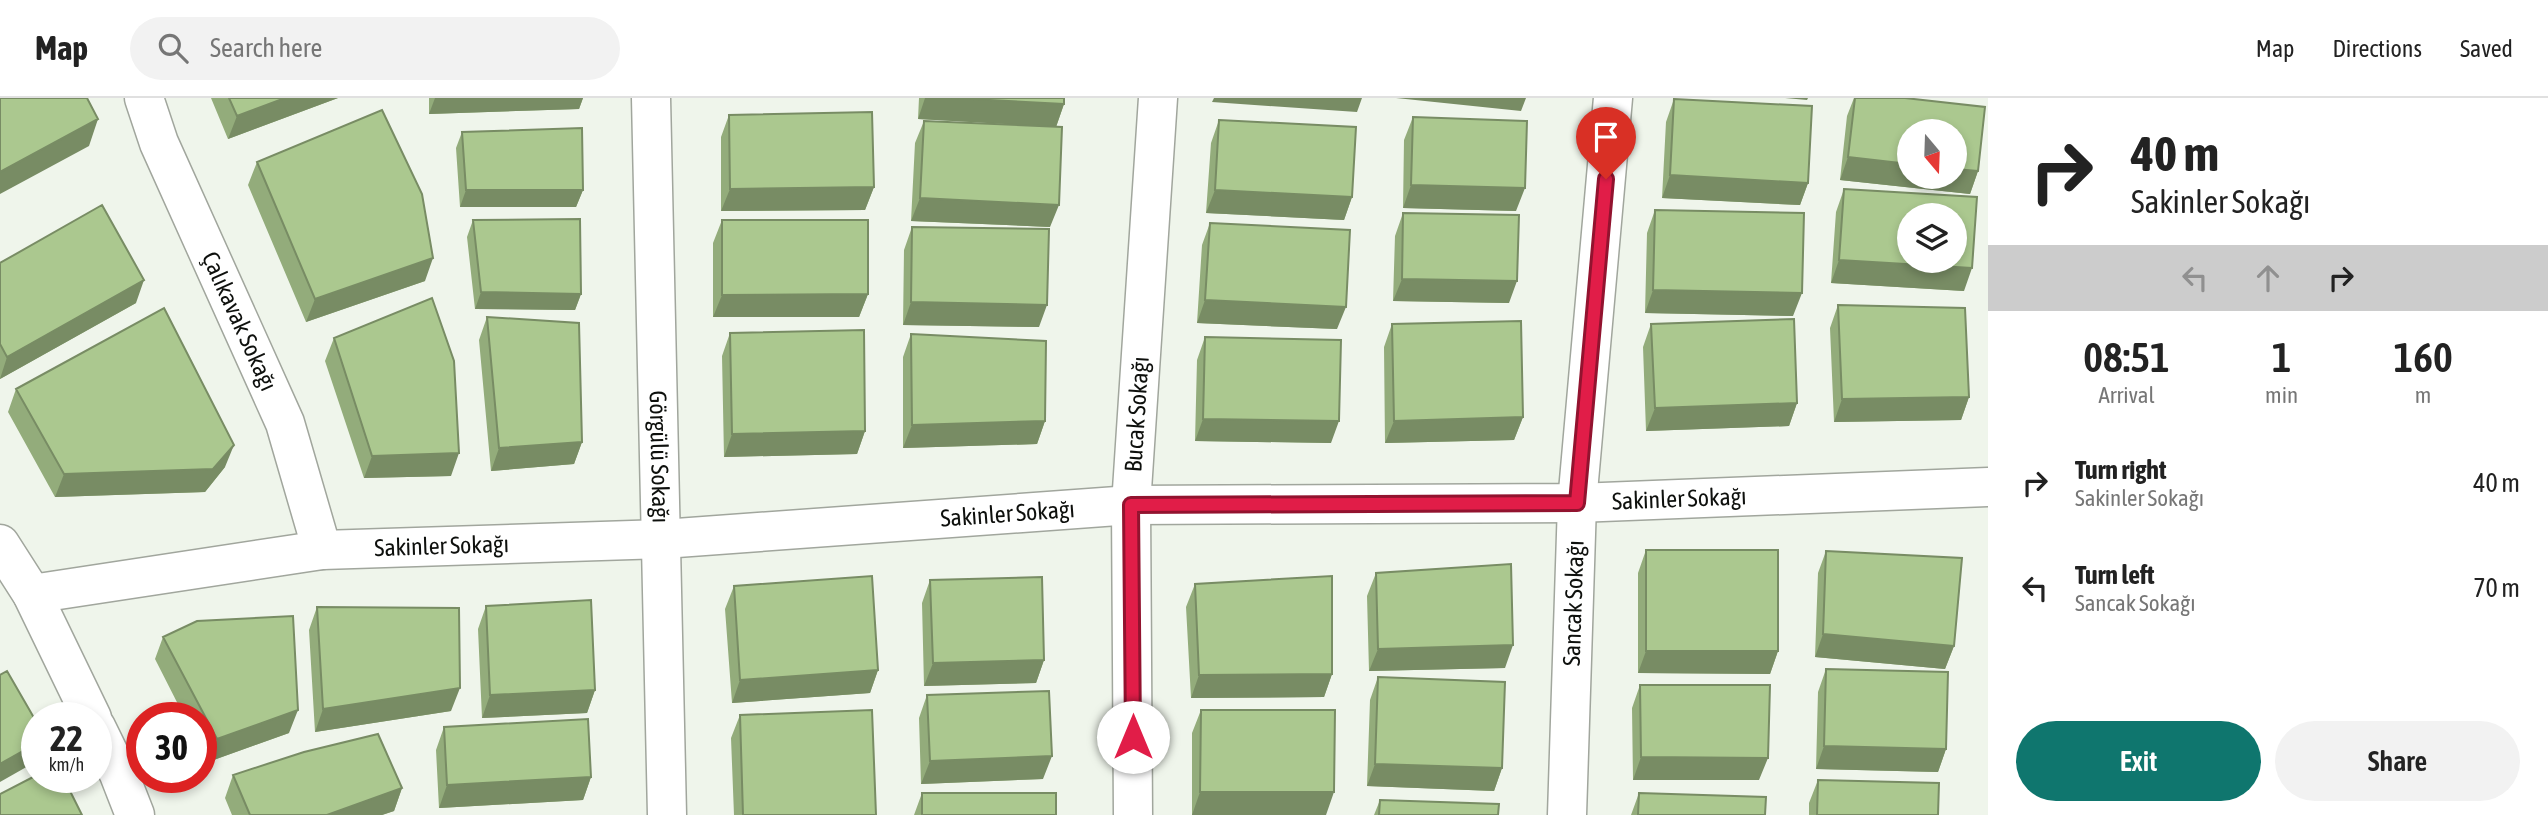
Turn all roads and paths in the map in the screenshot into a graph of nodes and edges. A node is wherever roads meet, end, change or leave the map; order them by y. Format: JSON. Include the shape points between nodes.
{"nodes":[{"id":1,"x":145,"y":98,"type":"edge"},
{"id":2,"x":651,"y":98,"type":"edge"},
{"id":3,"x":1158,"y":98,"type":"edge"},
{"id":4,"x":1614,"y":98,"type":"edge"},
{"id":5,"x":1988,"y":487,"type":"edge"},
{"id":6,"x":1577,"y":503,"type":"junction"},
{"id":7,"x":1131,"y":505,"type":"junction"},
{"id":8,"x":663,"y":539,"type":"junction"},
{"id":9,"x":0,"y":544,"type":"edge"},
{"id":10,"x":322,"y":550,"type":"junction"},
{"id":11,"x":32,"y":594,"type":"junction"},
{"id":12,"x":84,"y":702,"type":"edge"},
{"id":13,"x":112,"y":760,"type":"edge"},
{"id":14,"x":135,"y":815,"type":"edge"},
{"id":15,"x":667,"y":815,"type":"edge"},
{"id":16,"x":1133,"y":815,"type":"edge"},
{"id":17,"x":1567,"y":815,"type":"edge"}],
"edges":[{"from":1,"to":10,"type":"street","name":"Çalıkavak Sokağı","via":[[159,143],[285,423]]},
{"from":2,"to":8,"type":"street","name":"Görgülü Sokağı"},
{"from":3,"to":7,"type":"street","name":"Bucak Sokağı"},
{"from":4,"to":6,"type":"street","name":"Sancak Sokağı"},
{"from":5,"to":6,"type":"street","name":"Sakinler Sokağı"},
{"from":6,"to":7,"type":"street","name":"Sakinler Sokağı"},
{"from":6,"to":17,"type":"street","name":"Sancak Sokağı"},
{"from":7,"to":8,"type":"street","name":"Sakinler Sokağı"},
{"from":7,"to":16,"type":"street","name":"Bucak Sokağı"},
{"from":8,"to":10,"type":"street","name":"Sakinler Sokağı"},
{"from":8,"to":15,"type":"street","name":"Görgülü Sokağı"},
{"from":9,"to":11,"type":"street"},
{"from":10,"to":11,"type":"street","name":"Sakinler Sokağı"},
{"from":11,"to":12,"type":"street"},
{"from":13,"to":14,"type":"street"}]}
